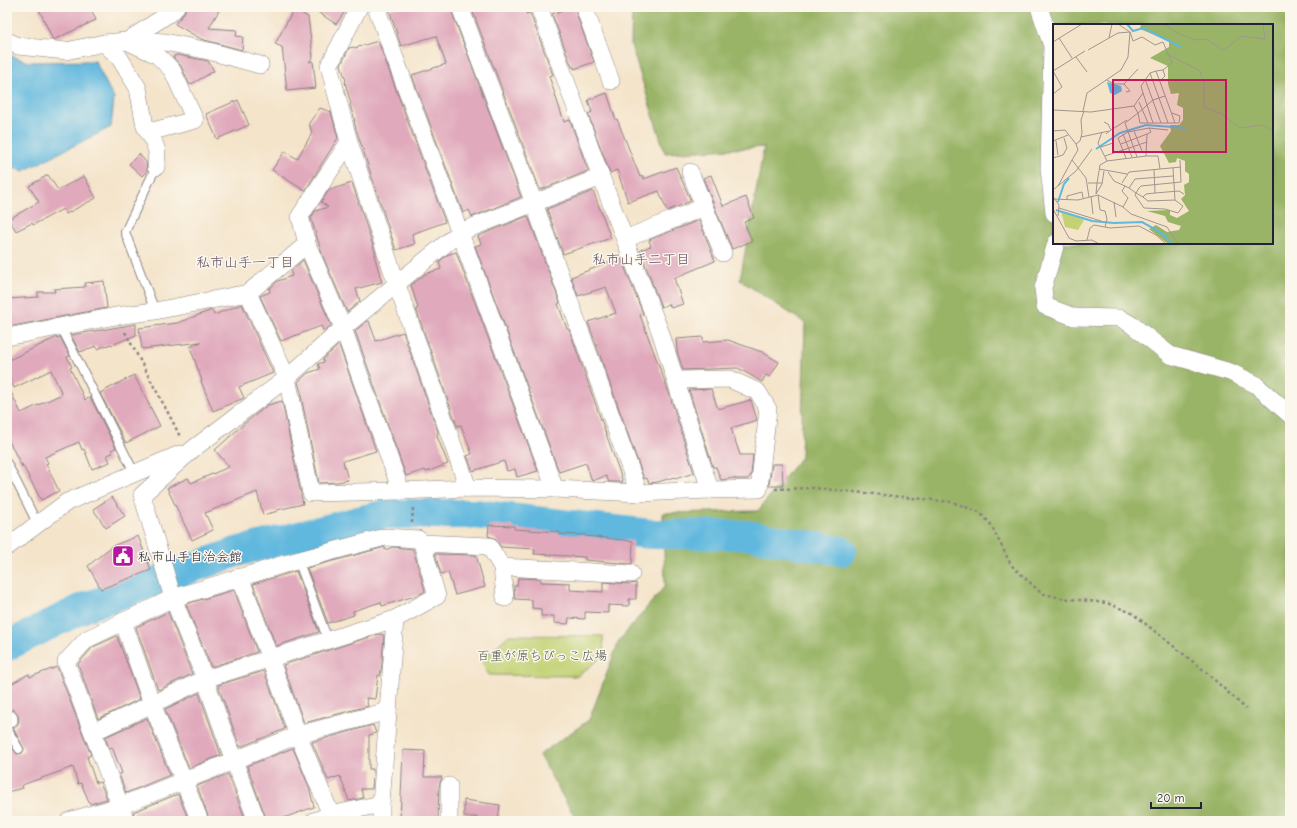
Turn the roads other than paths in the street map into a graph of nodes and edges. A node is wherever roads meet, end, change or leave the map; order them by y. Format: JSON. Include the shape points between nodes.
{"nodes":[{"id":1,"x":176,"y":7,"type":"edge"},
{"id":2,"x":359,"y":7,"type":"edge"},
{"id":3,"x":376,"y":7,"type":"edge"},
{"id":4,"x":460,"y":7,"type":"edge"},
{"id":5,"x":584,"y":7,"type":"edge"},
{"id":6,"x":1039,"y":7,"type":"edge"},
{"id":7,"x":542,"y":9,"type":"edge"},
{"id":8,"x":128,"y":40,"type":"junction"},
{"id":9,"x":7,"y":41,"type":"edge"},
{"id":10,"x":104,"y":43,"type":"junction"},
{"id":11,"x":260,"y":65,"type":"dead end"},
{"id":12,"x":611,"y":81,"type":"dead end"},
{"id":13,"x":149,"y":132,"type":"junction"},
{"id":14,"x":349,"y":142,"type":"junction"},
{"id":15,"x":156,"y":167,"type":"joint"},
{"id":16,"x":690,"y":172,"type":"dead end"},
{"id":17,"x":601,"y":177,"type":"junction"},
{"id":18,"x":534,"y":203,"type":"junction"},
{"id":19,"x":1053,"y":204,"type":"edge"},
{"id":20,"x":704,"y":207,"type":"junction"},
{"id":21,"x":460,"y":232,"type":"junction"},
{"id":22,"x":625,"y":239,"type":"junction"},
{"id":23,"x":307,"y":244,"type":"junction"},
{"id":24,"x":1056,"y":244,"type":"edge"},
{"id":25,"x":723,"y":253,"type":"dead end"},
{"id":26,"x":397,"y":285,"type":"junction"},
{"id":27,"x":248,"y":293,"type":"junction"},
{"id":28,"x":154,"y":311,"type":"junction"},
{"id":29,"x":61,"y":327,"type":"junction"},
{"id":30,"x":343,"y":328,"type":"junction"},
{"id":31,"x":7,"y":337,"type":"edge"},
{"id":32,"x":287,"y":378,"type":"junction"},
{"id":33,"x":676,"y":380,"type":"junction"},
{"id":34,"x":1290,"y":414,"type":"edge"},
{"id":35,"x":189,"y":450,"type":"junction"},
{"id":36,"x":7,"y":463,"type":"edge"},
{"id":37,"x":135,"y":474,"type":"junction"},
{"id":38,"x":468,"y":488,"type":"junction"},
{"id":39,"x":555,"y":489,"type":"junction"},
{"id":40,"x":710,"y":490,"type":"junction"},
{"id":41,"x":401,"y":491,"type":"junction"},
{"id":42,"x":639,"y":493,"type":"junction"},
{"id":43,"x":38,"y":525,"type":"junction"},
{"id":44,"x":422,"y":543,"type":"junction"},
{"id":45,"x":7,"y":547,"type":"edge"},
{"id":46,"x":298,"y":560,"type":"junction"},
{"id":47,"x":502,"y":567,"type":"junction"},
{"id":48,"x":631,"y":574,"type":"dead end"},
{"id":49,"x":240,"y":577,"type":"junction"},
{"id":50,"x":173,"y":598,"type":"junction"},
{"id":51,"x":505,"y":598,"type":"dead end"},
{"id":52,"x":395,"y":619,"type":"junction"},
{"id":53,"x":123,"y":622,"type":"junction"},
{"id":54,"x":328,"y":640,"type":"junction"},
{"id":55,"x":270,"y":658,"type":"junction"},
{"id":56,"x":205,"y":679,"type":"junction"},
{"id":57,"x":152,"y":704,"type":"junction"},
{"id":58,"x":388,"y":711,"type":"junction"},
{"id":59,"x":8,"y":723,"type":"edge"},
{"id":60,"x":93,"y":732,"type":"junction"},
{"id":61,"x":298,"y":736,"type":"junction"},
{"id":62,"x":19,"y":749,"type":"dead end"},
{"id":63,"x":234,"y":761,"type":"junction"},
{"id":64,"x":184,"y":781,"type":"junction"},
{"id":65,"x":450,"y":786,"type":"dead end"},
{"id":66,"x":381,"y":804,"type":"junction"},
{"id":67,"x":123,"y":813,"type":"edge"},
{"id":68,"x":331,"y":815,"type":"junction"},
{"id":69,"x":69,"y":821,"type":"edge"},
{"id":70,"x":200,"y":821,"type":"edge"},
{"id":71,"x":257,"y":821,"type":"edge"},
{"id":72,"x":314,"y":821,"type":"edge"},
{"id":73,"x":380,"y":821,"type":"edge"},
{"id":74,"x":449,"y":821,"type":"edge"}],
"edges":[{"from":1,"to":8,"type":"street"},
{"from":2,"to":14,"type":"street","via":[[329,66]]},
{"from":3,"to":21,"type":"street"},
{"from":4,"to":18,"type":"street"},
{"from":5,"to":12,"type":"street"},
{"from":6,"to":19,"type":"street","via":[[1052,46],[1049,169]]},
{"from":7,"to":17,"type":"street"},
{"from":8,"to":10,"type":"street"},
{"from":8,"to":11,"type":"street","via":[[165,42]]},
{"from":8,"to":13,"type":"street","via":[[157,55],[172,70],[194,120]]},
{"from":9,"to":10,"type":"street","via":[[18,46],[66,52]]},
{"from":10,"to":13,"type":"street","via":[[119,57],[138,88],[145,126]]},
{"from":13,"to":15,"type":"street","via":[[157,151]]},
{"from":14,"to":23,"type":"street","via":[[300,216]]},
{"from":14,"to":26,"type":"street"},
{"from":15,"to":28,"type":"lane","via":[[125,232]]},
{"from":16,"to":20,"type":"street"},
{"from":17,"to":18,"type":"street"},
{"from":17,"to":22,"type":"street"},
{"from":18,"to":21,"type":"street"},
{"from":18,"to":42,"type":"street"},
{"from":20,"to":22,"type":"street"},
{"from":20,"to":25,"type":"street"},
{"from":21,"to":26,"type":"street"},
{"from":21,"to":39,"type":"street"},
{"from":22,"to":33,"type":"street"},
{"from":23,"to":27,"type":"street"},
{"from":23,"to":30,"type":"street"},
{"from":24,"to":34,"type":"street","via":[[1043,288],[1045,306],[1074,317],[1120,318],[1170,354],[1230,372],[1255,384]]},
{"from":26,"to":30,"type":"street"},
{"from":26,"to":38,"type":"street"},
{"from":27,"to":28,"type":"street"},
{"from":27,"to":32,"type":"street"},
{"from":28,"to":29,"type":"street"},
{"from":29,"to":31,"type":"street"},
{"from":29,"to":37,"type":"lane"},
{"from":30,"to":32,"type":"street"},
{"from":30,"to":41,"type":"street"},
{"from":32,"to":35,"type":"street"},
{"from":32,"to":41,"type":"street","via":[[311,493]]},
{"from":33,"to":40,"type":"street"},
{"from":33,"to":40,"type":"street","via":[[730,379],[758,392],[768,409],[759,489]]},
{"from":35,"to":37,"type":"street"},
{"from":35,"to":50,"type":"street","via":[[142,495]]},
{"from":36,"to":43,"type":"lane"},
{"from":37,"to":43,"type":"street","via":[[67,502]]},
{"from":38,"to":39,"type":"street"},
{"from":38,"to":41,"type":"street"},
{"from":39,"to":42,"type":"street"},
{"from":40,"to":42,"type":"street"},
{"from":43,"to":45,"type":"street"},
{"from":44,"to":46,"type":"street","via":[[418,539],[384,537]]},
{"from":44,"to":47,"type":"street","via":[[488,546]]},
{"from":44,"to":52,"type":"street","via":[[437,596]]},
{"from":46,"to":49,"type":"street"},
{"from":46,"to":54,"type":"lane"},
{"from":47,"to":48,"type":"street"},
{"from":47,"to":51,"type":"street"},
{"from":49,"to":50,"type":"street"},
{"from":49,"to":55,"type":"street"},
{"from":50,"to":53,"type":"street"},
{"from":50,"to":56,"type":"street"},
{"from":52,"to":54,"type":"street"},
{"from":52,"to":58,"type":"street"},
{"from":53,"to":57,"type":"street"},
{"from":53,"to":60,"type":"street","via":[[87,639],[66,662]]},
{"from":54,"to":55,"type":"street"},
{"from":55,"to":56,"type":"street"},
{"from":55,"to":61,"type":"street"},
{"from":56,"to":57,"type":"street"},
{"from":56,"to":63,"type":"street"},
{"from":57,"to":60,"type":"street"},
{"from":57,"to":64,"type":"street"},
{"from":58,"to":61,"type":"street"},
{"from":58,"to":66,"type":"street"},
{"from":59,"to":62,"type":"lane"},
{"from":60,"to":67,"type":"street"},
{"from":61,"to":63,"type":"street"},
{"from":61,"to":68,"type":"street"},
{"from":63,"to":64,"type":"street"},
{"from":63,"to":71,"type":"street"},
{"from":64,"to":67,"type":"street"},
{"from":64,"to":70,"type":"street"},
{"from":65,"to":74,"type":"street"},
{"from":66,"to":68,"type":"street"},
{"from":66,"to":73,"type":"street"},
{"from":67,"to":69,"type":"street"},
{"from":68,"to":72,"type":"street"}]}
